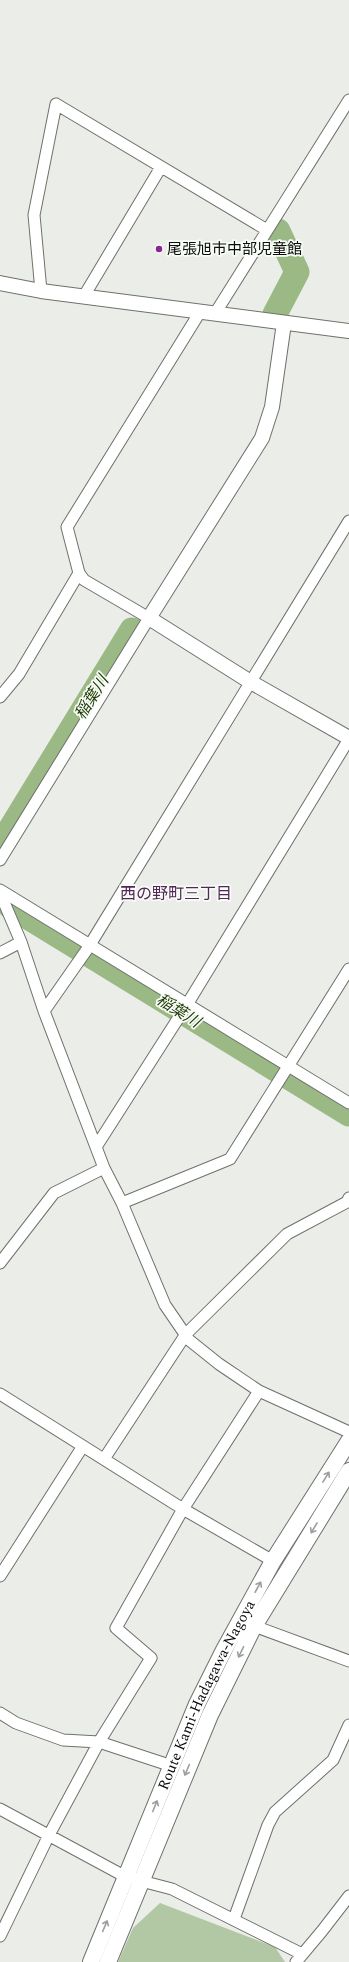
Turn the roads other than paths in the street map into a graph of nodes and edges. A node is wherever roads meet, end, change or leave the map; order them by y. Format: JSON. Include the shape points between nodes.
{"nodes":[{"id":1,"x":349,"y":100,"type":"edge"},
{"id":2,"x":161,"y":167,"type":"junction"},
{"id":3,"x":267,"y":230,"type":"junction"},
{"id":4,"x":0,"y":283,"type":"edge"},
{"id":5,"x":40,"y":291,"type":"junction"},
{"id":6,"x":84,"y":296,"type":"junction"},
{"id":7,"x":200,"y":312,"type":"junction"},
{"id":8,"x":216,"y":312,"type":"junction"},
{"id":9,"x":284,"y":323,"type":"junction"},
{"id":10,"x":349,"y":331,"type":"edge"},
{"id":11,"x":349,"y":521,"type":"edge"},
{"id":12,"x":79,"y":572,"type":"junction"},
{"id":13,"x":149,"y":618,"type":"junction"},
{"id":14,"x":249,"y":681,"type":"junction"},
{"id":15,"x":0,"y":698,"type":"edge"},
{"id":16,"x":349,"y":738,"type":"edge"},
{"id":17,"x":0,"y":860,"type":"edge"},
{"id":18,"x":0,"y":890,"type":"edge"},
{"id":19,"x":0,"y":893,"type":"edge"},
{"id":20,"x":21,"y":942,"type":"junction"},
{"id":21,"x":86,"y":950,"type":"junction"},
{"id":22,"x":0,"y":953,"type":"edge"},
{"id":23,"x":349,"y":968,"type":"edge"},
{"id":24,"x":187,"y":1004,"type":"junction"},
{"id":25,"x":44,"y":1011,"type":"junction"},
{"id":26,"x":288,"y":1067,"type":"junction"},
{"id":27,"x":349,"y":1103,"type":"edge"},
{"id":28,"x":96,"y":1147,"type":"junction"},
{"id":29,"x":104,"y":1168,"type":"junction"},
{"id":30,"x":349,"y":1198,"type":"edge"},
{"id":31,"x":122,"y":1203,"type":"junction"},
{"id":32,"x":0,"y":1263,"type":"edge"},
{"id":33,"x":186,"y":1334,"type":"junction"},
{"id":34,"x":259,"y":1391,"type":"junction"},
{"id":35,"x":0,"y":1394,"type":"edge"},
{"id":36,"x":349,"y":1432,"type":"edge"},
{"id":37,"x":349,"y":1441,"type":"edge"},
{"id":38,"x":83,"y":1446,"type":"junction"},
{"id":39,"x":104,"y":1459,"type":"junction"},
{"id":40,"x":349,"y":1471,"type":"edge"},
{"id":41,"x":183,"y":1509,"type":"junction"},
{"id":42,"x":273,"y":1561,"type":"junction"},
{"id":43,"x":0,"y":1576,"type":"edge"},
{"id":44,"x":254,"y":1626,"type":"junction"},
{"id":45,"x":349,"y":1661,"type":"edge"},
{"id":46,"x":0,"y":1713,"type":"edge"},
{"id":47,"x":349,"y":1725,"type":"edge"},
{"id":48,"x":99,"y":1742,"type":"junction"},
{"id":49,"x":172,"y":1766,"type":"junction"},
{"id":50,"x":0,"y":1809,"type":"edge"},
{"id":51,"x":49,"y":1835,"type":"junction"},
{"id":52,"x":133,"y":1879,"type":"junction"},
{"id":53,"x":349,"y":1896,"type":"edge"},
{"id":54,"x":234,"y":1919,"type":"junction"},
{"id":55,"x":0,"y":1936,"type":"edge"},
{"id":56,"x":299,"y":1958,"type":"edge"},
{"id":57,"x":90,"y":1962,"type":"edge"},
{"id":58,"x":108,"y":1962,"type":"edge"}],
"edges":[{"from":1,"to":3,"type":"street"},
{"from":2,"to":3,"type":"street"},
{"from":2,"to":5,"type":"street","via":[[56,104],[34,215]]},
{"from":2,"to":6,"type":"street"},
{"from":3,"to":8,"type":"street"},
{"from":4,"to":5,"type":"street"},
{"from":5,"to":6,"type":"street"},
{"from":6,"to":7,"type":"street"},
{"from":7,"to":8,"type":"street"},
{"from":7,"to":12,"type":"street","via":[[67,527]]},
{"from":8,"to":9,"type":"street"},
{"from":9,"to":10,"type":"street"},
{"from":9,"to":13,"type":"street","via":[[272,407],[262,438]]},
{"from":11,"to":14,"type":"street"},
{"from":12,"to":13,"type":"street","via":[[84,580]]},
{"from":12,"to":15,"type":"street","via":[[19,674]]},
{"from":13,"to":14,"type":"street"},
{"from":13,"to":17,"type":"street"},
{"from":14,"to":16,"type":"street"},
{"from":14,"to":21,"type":"street"},
{"from":16,"to":24,"type":"street"},
{"from":18,"to":21,"type":"street"},
{"from":19,"to":20,"type":"street"},
{"from":20,"to":22,"type":"street"},
{"from":20,"to":25,"type":"street"},
{"from":21,"to":24,"type":"street"},
{"from":21,"to":25,"type":"street"},
{"from":23,"to":26,"type":"street"},
{"from":24,"to":26,"type":"street"},
{"from":24,"to":28,"type":"street"},
{"from":25,"to":28,"type":"street"},
{"from":26,"to":27,"type":"street"},
{"from":26,"to":31,"type":"street","via":[[230,1159]]},
{"from":28,"to":29,"type":"street"},
{"from":29,"to":31,"type":"street"},
{"from":29,"to":32,"type":"street","via":[[54,1193]]},
{"from":30,"to":33,"type":"street","via":[[347,1202],[287,1234]]},
{"from":31,"to":33,"type":"street","via":[[165,1305]]},
{"from":33,"to":34,"type":"street","via":[[203,1353]]},
{"from":33,"to":39,"type":"street"},
{"from":34,"to":36,"type":"street"},
{"from":34,"to":41,"type":"street"},
{"from":35,"to":38,"type":"street"},
{"from":42,"to":37,"type":"main road","name":"Route Kami-Hadagawa-Nagoya","one_way":true},
{"from":38,"to":39,"type":"street"},
{"from":38,"to":43,"type":"street"},
{"from":39,"to":41,"type":"street"},
{"from":40,"to":44,"type":"main road","name":"Route Kami-Hadagawa-Nagoya","one_way":true},
{"from":41,"to":42,"type":"street"},
{"from":41,"to":48,"type":"street","via":[[116,1628],[151,1658]]},
{"from":49,"to":42,"type":"main road","name":"Route Kami-Hadagawa-Nagoya","one_way":true,"via":[[200,1697]]},
{"from":44,"to":45,"type":"street"},
{"from":44,"to":52,"type":"main road","name":"Route Kami-Hadagawa-Nagoya","one_way":true},
{"from":46,"to":48,"type":"street","via":[[16,1723],[63,1740]]},
{"from":47,"to":54,"type":"street","via":[[333,1760],[275,1812]]},
{"from":48,"to":49,"type":"street"},
{"from":48,"to":51,"type":"street"},
{"from":52,"to":49,"type":"main road","name":"Route Kami-Hadagawa-Nagoya","one_way":true},
{"from":50,"to":51,"type":"street"},
{"from":51,"to":52,"type":"street"},
{"from":51,"to":55,"type":"street"},
{"from":52,"to":54,"type":"street","via":[[172,1890]]},
{"from":57,"to":52,"type":"main road","name":"Route Kami-Hadagawa-Nagoya","one_way":true},
{"from":52,"to":58,"type":"main road","name":"Route Kami-Hadagawa-Nagoya"},
{"from":53,"to":56,"type":"street"},
{"from":54,"to":56,"type":"street"}]}
